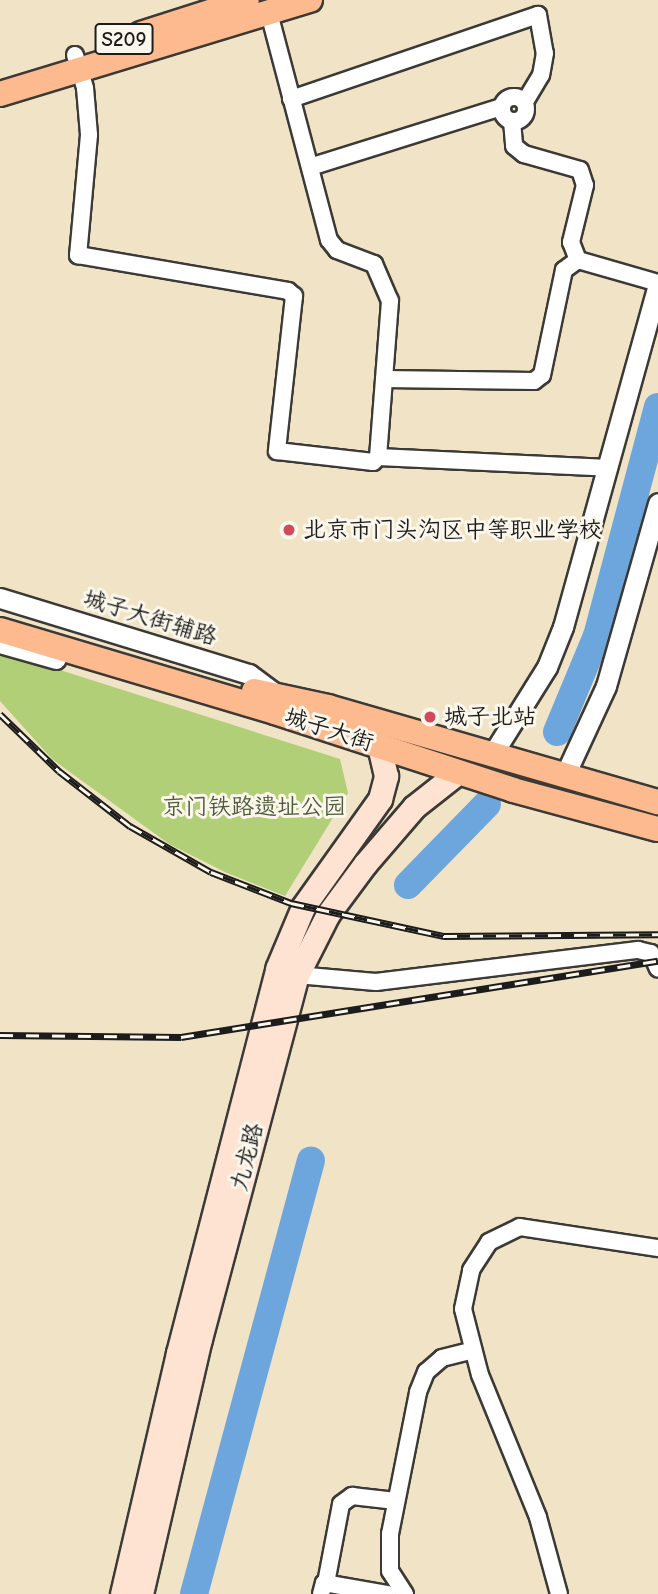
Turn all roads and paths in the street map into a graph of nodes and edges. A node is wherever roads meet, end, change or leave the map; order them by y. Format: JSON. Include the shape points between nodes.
{"nodes":[{"id":1,"x":247,"y":0,"type":"edge"},
{"id":2,"x":310,"y":0,"type":"edge"},
{"id":3,"x":269,"y":13,"type":"junction"},
{"id":4,"x":78,"y":62,"type":"junction"},
{"id":5,"x":0,"y":77,"type":"edge"},
{"id":6,"x":0,"y":94,"type":"edge"},
{"id":7,"x":292,"y":99,"type":"junction"},
{"id":8,"x":525,"y":102,"type":"junction"},
{"id":9,"x":502,"y":107,"type":"junction"},
{"id":10,"x":512,"y":121,"type":"junction"},
{"id":11,"x":310,"y":167,"type":"junction"},
{"id":12,"x":578,"y":260,"type":"junction"},
{"id":13,"x":658,"y":283,"type":"edge"},
{"id":14,"x":384,"y":379,"type":"junction"},
{"id":15,"x":378,"y":457,"type":"junction"},
{"id":16,"x":609,"y":468,"type":"junction"},
{"id":17,"x":658,"y":503,"type":"edge"},
{"id":18,"x":0,"y":598,"type":"edge"},
{"id":19,"x":0,"y":614,"type":"edge"},
{"id":20,"x":0,"y":630,"type":"edge"},
{"id":21,"x":0,"y":643,"type":"edge"},
{"id":22,"x":278,"y":704,"type":"junction"},
{"id":23,"x":379,"y":746,"type":"junction"},
{"id":24,"x":492,"y":755,"type":"junction"},
{"id":25,"x":457,"y":773,"type":"junction"},
{"id":26,"x":564,"y":777,"type":"junction"},
{"id":27,"x":658,"y":802,"type":"edge"},
{"id":28,"x":658,"y":829,"type":"edge"},
{"id":29,"x":658,"y":969,"type":"edge"},
{"id":30,"x":297,"y":975,"type":"junction"},
{"id":31,"x":658,"y":1248,"type":"edge"},
{"id":32,"x":473,"y":1350,"type":"junction"},
{"id":33,"x":396,"y":1501,"type":"junction"},
{"id":34,"x":390,"y":1536,"type":"junction"},
{"id":35,"x":332,"y":1589,"type":"edge"},
{"id":36,"x":382,"y":1593,"type":"edge"},
{"id":37,"x":122,"y":1594,"type":"edge"},
{"id":38,"x":141,"y":1594,"type":"edge"},
{"id":39,"x":405,"y":1594,"type":"edge"},
{"id":40,"x":559,"y":1594,"type":"edge"}],
"edges":[{"from":1,"to":4,"type":"main road","number":"S209"},
{"from":2,"to":3,"type":"main road","number":"S209"},
{"from":3,"to":4,"type":"main road","number":"S209"},
{"from":3,"to":7,"type":"street"},
{"from":4,"to":5,"type":"main road","number":"S209"},
{"from":4,"to":6,"type":"main road","number":"S209"},
{"from":4,"to":15,"type":"street","via":[[89,135],[78,255],[288,291],[294,296],[278,450],[373,462]]},
{"from":7,"to":8,"type":"street","via":[[538,15],[545,53],[541,75]]},
{"from":7,"to":11,"type":"street"},
{"from":8,"to":9,"type":"street","via":[[514,97]]},
{"from":8,"to":10,"type":"street","via":[[524,117]]},
{"from":9,"to":10,"type":"street"},
{"from":9,"to":11,"type":"street"},
{"from":10,"to":12,"type":"street","via":[[514,146],[524,154],[580,170],[584,185],[572,242]]},
{"from":11,"to":14,"type":"street","via":[[329,240],[337,250],[374,264],[383,277],[390,302]]},
{"from":12,"to":13,"type":"street"},
{"from":12,"to":14,"type":"street","via":[[564,270],[541,375],[534,381]]},
{"from":13,"to":16,"type":"street"},
{"from":14,"to":15,"type":"street"},
{"from":15,"to":16,"type":"street"},
{"from":16,"to":24,"type":"street","via":[[547,667]]},
{"from":17,"to":26,"type":"street","via":[[606,686]]},
{"from":18,"to":22,"type":"street","name":"城子大街辅路","via":[[249,674]]},
{"from":19,"to":22,"type":"main road","name":"城子大街"},
{"from":20,"to":22,"type":"main road","name":"城子大街"},
{"from":21,"to":22,"type":"street","via":[[246,716]]},
{"from":22,"to":23,"type":"main road","name":"城子大街"},
{"from":22,"to":24,"type":"main road","name":"城子大街"},
{"from":23,"to":25,"type":"main road","name":"城子大街"},
{"from":23,"to":37,"type":"main road","name":"九龙路","via":[[386,776],[380,799],[303,907],[277,969],[178,1353]]},
{"from":24,"to":26,"type":"main road","name":"城子大街"},
{"from":25,"to":28,"type":"main road","name":"城子大街"},
{"from":25,"to":30,"type":"main road","name":"九龙路","via":[[414,807],[365,864],[328,914]]},
{"from":26,"to":27,"type":"main road","name":"城子大街"},
{"from":29,"to":30,"type":"street","via":[[651,953],[638,950],[376,982]]},
{"from":30,"to":38,"type":"main road","name":"九龙路","via":[[203,1325]]},
{"from":31,"to":32,"type":"street","via":[[520,1227],[489,1242],[471,1270],[463,1309]]},
{"from":32,"to":33,"type":"street","via":[[442,1358],[426,1372]]},
{"from":32,"to":40,"type":"street","via":[[537,1517]]},
{"from":33,"to":34,"type":"street"},
{"from":33,"to":35,"type":"street","via":[[352,1496],[341,1504]]},
{"from":34,"to":36,"type":"street"},
{"from":34,"to":39,"type":"street","via":[[390,1571]]},
{"from":35,"to":36,"type":"street"}]}
